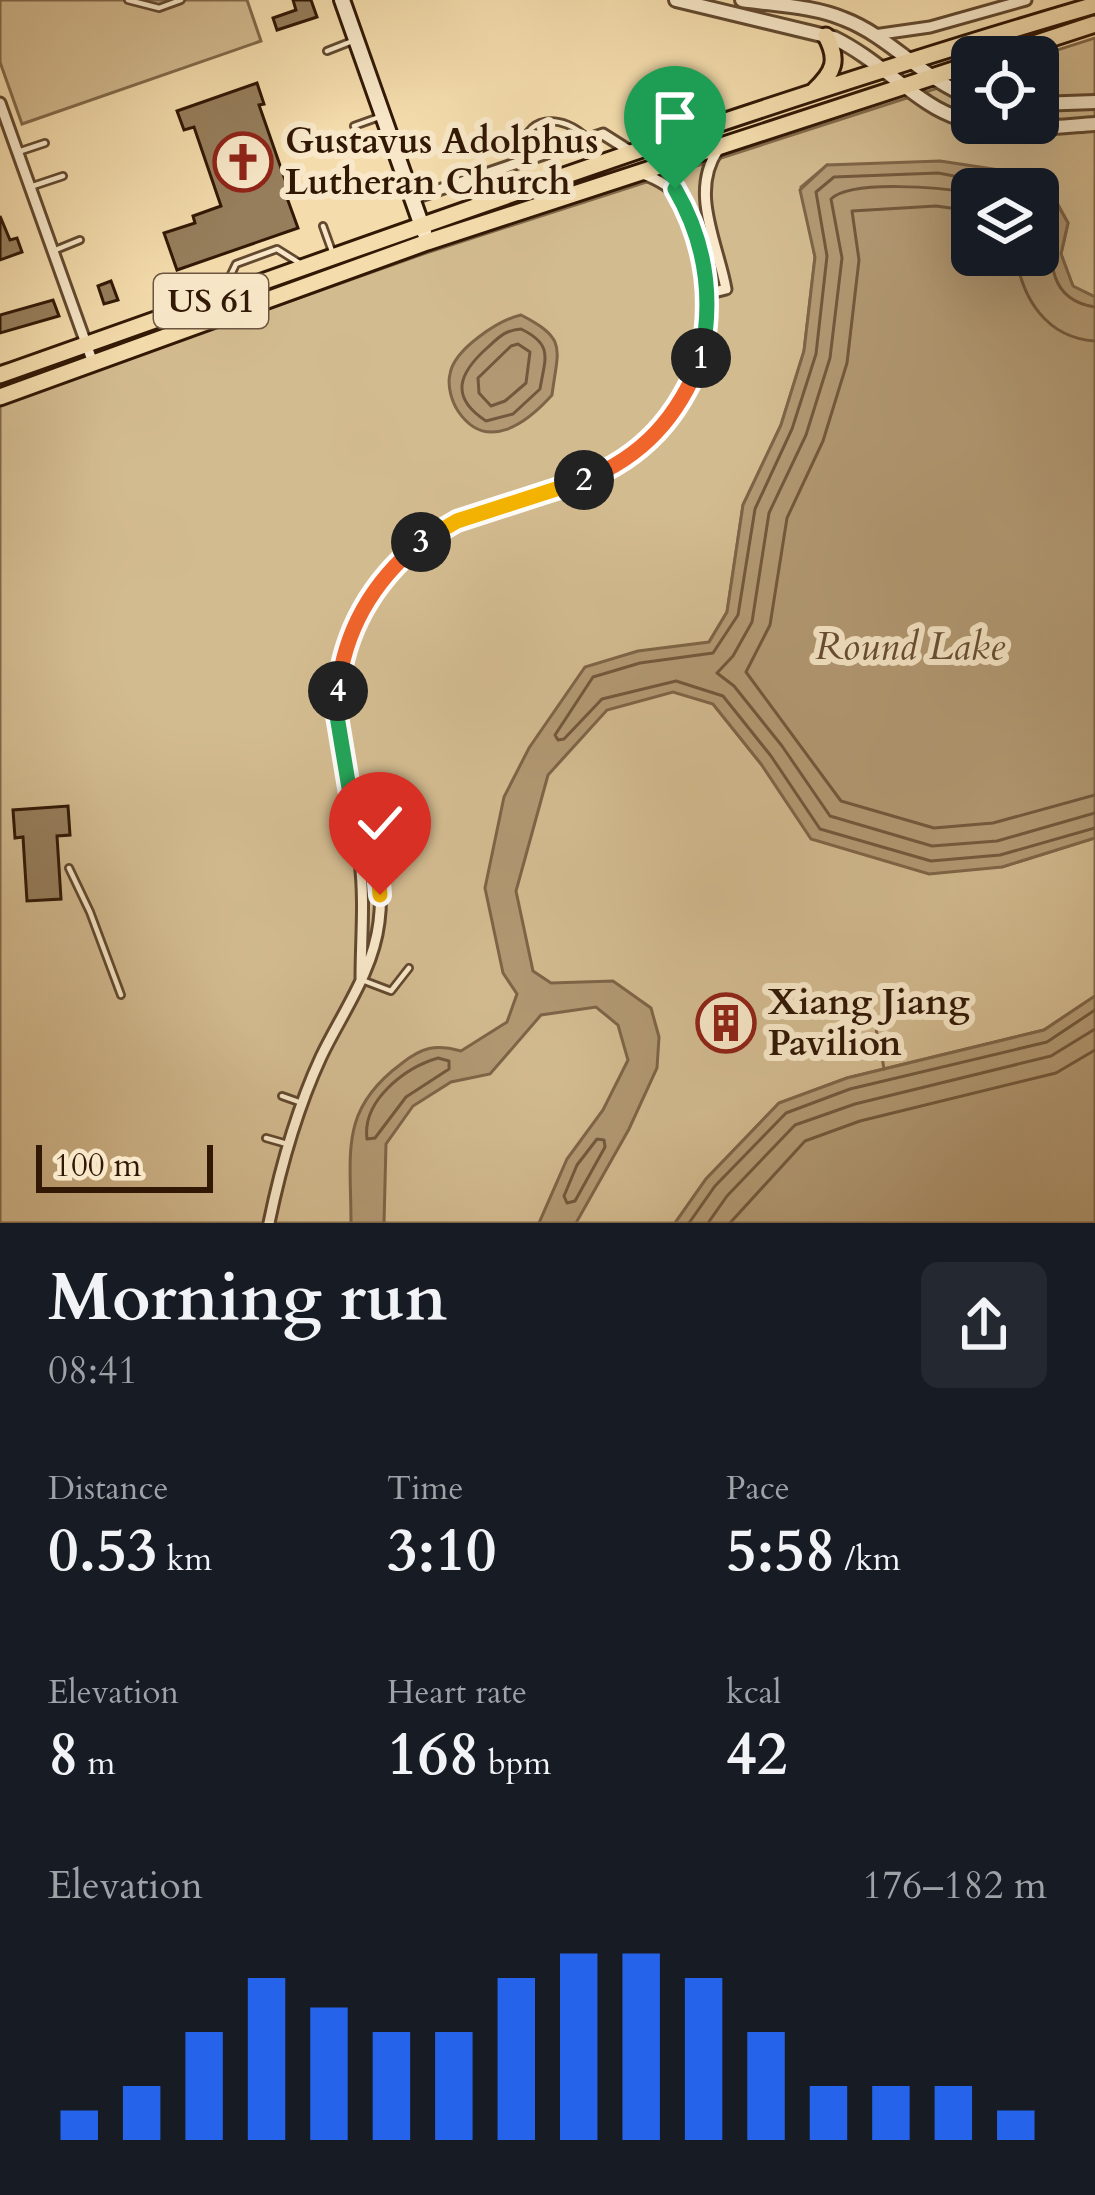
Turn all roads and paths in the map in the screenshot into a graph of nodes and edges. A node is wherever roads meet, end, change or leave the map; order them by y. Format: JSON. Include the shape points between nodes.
{"nodes":[{"id":1,"x":128,"y":0,"type":"edge"},
{"id":2,"x":181,"y":0,"type":"edge"},
{"id":3,"x":342,"y":0,"type":"edge"},
{"id":4,"x":676,"y":0,"type":"edge"},
{"id":5,"x":742,"y":0,"type":"edge"},
{"id":6,"x":1026,"y":0,"type":"edge"},
{"id":7,"x":1095,"y":5,"type":"edge"},
{"id":8,"x":1095,"y":24,"type":"edge"},
{"id":9,"x":874,"y":35,"type":"junction"},
{"id":10,"x":826,"y":36,"type":"junction"},
{"id":11,"x":1059,"y":37,"type":"edge"},
{"id":12,"x":356,"y":40,"type":"junction"},
{"id":13,"x":327,"y":51,"type":"dead end"},
{"id":14,"x":907,"y":61,"type":"junction"},
{"id":15,"x":883,"y":69,"type":"junction"},
{"id":16,"x":951,"y":71,"type":"edge"},
{"id":17,"x":929,"y":78,"type":"junction"},
{"id":18,"x":905,"y":86,"type":"junction"},
{"id":19,"x":951,"y":88,"type":"edge"},
{"id":20,"x":812,"y":92,"type":"junction"},
{"id":21,"x":1095,"y":102,"type":"edge"},
{"id":22,"x":0,"y":103,"type":"edge"},
{"id":23,"x":1059,"y":103,"type":"edge"},
{"id":24,"x":383,"y":116,"type":"junction"},
{"id":25,"x":1095,"y":124,"type":"edge"},
{"id":26,"x":354,"y":126,"type":"dead end"},
{"id":27,"x":6,"y":136,"type":"edge"},
{"id":28,"x":588,"y":139,"type":"junction"},
{"id":29,"x":45,"y":142,"type":"dead end"},
{"id":30,"x":721,"y":146,"type":"junction"},
{"id":31,"x":17,"y":152,"type":"junction"},
{"id":32,"x":633,"y":153,"type":"junction"},
{"id":33,"x":524,"y":162,"type":"junction"},
{"id":34,"x":640,"y":173,"type":"junction"},
{"id":35,"x":63,"y":176,"type":"dead end"},
{"id":36,"x":30,"y":187,"type":"junction"},
{"id":37,"x":412,"y":199,"type":"junction"},
{"id":38,"x":707,"y":211,"type":"junction"},
{"id":39,"x":690,"y":217,"type":"junction"},
{"id":40,"x":421,"y":224,"type":"junction"},
{"id":41,"x":323,"y":226,"type":"dead end"},
{"id":42,"x":714,"y":234,"type":"junction"},
{"id":43,"x":80,"y":240,"type":"dead end"},
{"id":44,"x":697,"y":240,"type":"junction"},
{"id":45,"x":427,"y":242,"type":"junction"},
{"id":46,"x":53,"y":251,"type":"junction"},
{"id":47,"x":334,"y":257,"type":"junction"},
{"id":48,"x":305,"y":267,"type":"junction"},
{"id":49,"x":710,"y":293,"type":"junction"},
{"id":50,"x":220,"y":297,"type":"junction"},
{"id":51,"x":86,"y":344,"type":"junction"},
{"id":52,"x":93,"y":364,"type":"junction"},
{"id":53,"x":0,"y":375,"type":"edge"},
{"id":54,"x":0,"y":397,"type":"edge"},
{"id":55,"x":352,"y":806,"type":"junction"},
{"id":56,"x":69,"y":868,"type":"dead end"},
{"id":57,"x":409,"y":968,"type":"dead end"},
{"id":58,"x":362,"y":979,"type":"junction"},
{"id":59,"x":121,"y":995,"type":"dead end"},
{"id":60,"x":282,"y":1096,"type":"dead end"},
{"id":61,"x":302,"y":1103,"type":"junction"},
{"id":62,"x":266,"y":1138,"type":"dead end"},
{"id":63,"x":287,"y":1144,"type":"junction"},
{"id":64,"x":269,"y":1223,"type":"edge"}],
"edges":[{"from":1,"to":2,"type":"lane","via":[[144,8]]},
{"from":3,"to":12,"type":"main road"},
{"from":4,"to":10,"type":"street"},
{"from":5,"to":9,"type":"street","via":[[844,19]]},
{"from":6,"to":9,"type":"street"},
{"from":7,"to":14,"type":"main road","number":"US 61"},
{"from":8,"to":11,"type":"main road"},
{"from":9,"to":14,"type":"street"},
{"from":10,"to":15,"type":"street"},
{"from":10,"to":20,"type":"main road","via":[[835,61]]},
{"from":12,"to":13,"type":"lane"},
{"from":12,"to":24,"type":"main road"},
{"from":14,"to":15,"type":"main road","number":"US 61"},
{"from":14,"to":17,"type":"street"},
{"from":15,"to":18,"type":"street"},
{"from":15,"to":20,"type":"main road","number":"US 61"},
{"from":16,"to":17,"type":"main road","number":"US 61"},
{"from":17,"to":18,"type":"main road","number":"US 61"},
{"from":17,"to":19,"type":"street"},
{"from":18,"to":25,"type":"street","via":[[965,122],[992,128]]},
{"from":18,"to":30,"type":"main road","number":"US 61"},
{"from":20,"to":32,"type":"main road","number":"US 61"},
{"from":21,"to":23,"type":"street"},
{"from":22,"to":27,"type":"street"},
{"from":24,"to":26,"type":"lane"},
{"from":24,"to":37,"type":"main road"},
{"from":27,"to":31,"type":"street"},
{"from":28,"to":32,"type":"street","via":[[603,134]]},
{"from":28,"to":33,"type":"street"},
{"from":28,"to":33,"type":"lane","via":[[576,126],[542,122],[522,147]]},
{"from":29,"to":31,"type":"lane"},
{"from":30,"to":34,"type":"main road","number":"US 61"},
{"from":30,"to":38,"type":"street","via":[[705,173]]},
{"from":31,"to":36,"type":"street"},
{"from":32,"to":40,"type":"main road","number":"US 61"},
{"from":33,"to":37,"type":"street"},
{"from":34,"to":39,"type":"street","via":[[675,189]]},
{"from":34,"to":45,"type":"main road","number":"US 61"},
{"from":35,"to":36,"type":"lane"},
{"from":36,"to":46,"type":"street"},
{"from":37,"to":40,"type":"main road"},
{"from":38,"to":39,"type":"street"},
{"from":38,"to":42,"type":"street"},
{"from":39,"to":44,"type":"street"},
{"from":40,"to":45,"type":"main road"},
{"from":40,"to":47,"type":"main road","number":"US 61"},
{"from":41,"to":47,"type":"lane"},
{"from":42,"to":44,"type":"street"},
{"from":42,"to":49,"type":"street","via":[[726,289]]},
{"from":43,"to":46,"type":"lane"},
{"from":44,"to":49,"type":"street"},
{"from":45,"to":52,"type":"main road","number":"US 61"},
{"from":46,"to":51,"type":"street"},
{"from":47,"to":48,"type":"main road","number":"US 61"},
{"from":48,"to":50,"type":"main road","number":"US 61"},
{"from":48,"to":50,"type":"lane","via":[[277,249],[236,264]]},
{"from":49,"to":55,"type":"street","via":[[701,361],[643,448],[612,469],[457,521],[419,543],[372,592],[354,623],[338,686]]},
{"from":50,"to":51,"type":"main road","number":"US 61"},
{"from":51,"to":52,"type":"street"},
{"from":51,"to":53,"type":"main road","number":"US 61"},
{"from":52,"to":54,"type":"main road","number":"US 61"},
{"from":55,"to":58,"type":"street","via":[[365,908]]},
{"from":55,"to":58,"type":"street","via":[[370,803],[380,895]]},
{"from":56,"to":59,"type":"lane"},
{"from":57,"to":58,"type":"lane","via":[[391,991]]},
{"from":58,"to":61,"type":"street"},
{"from":60,"to":61,"type":"lane"},
{"from":61,"to":63,"type":"street"},
{"from":62,"to":63,"type":"lane"},
{"from":63,"to":64,"type":"street"}]}
